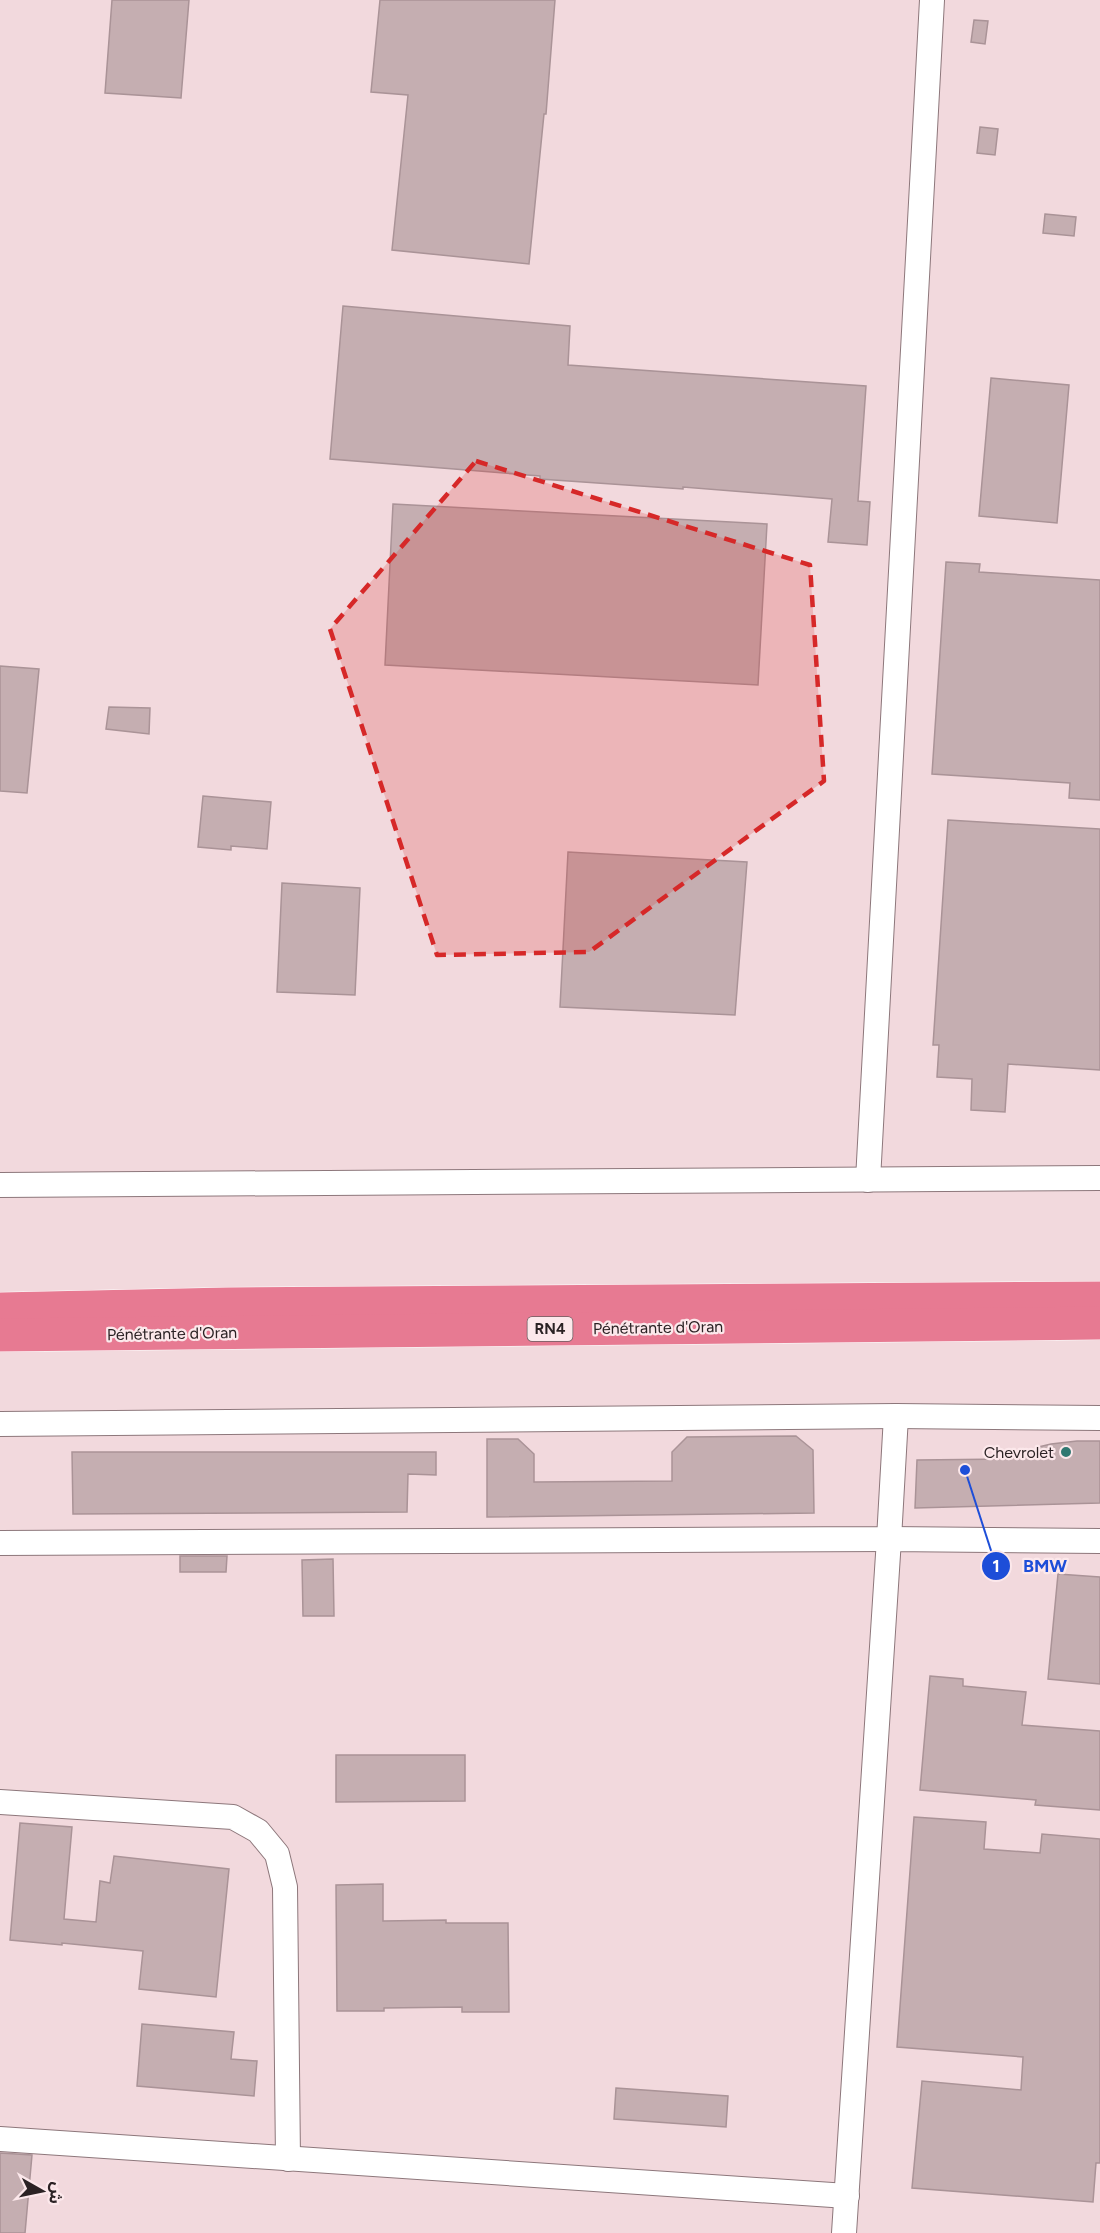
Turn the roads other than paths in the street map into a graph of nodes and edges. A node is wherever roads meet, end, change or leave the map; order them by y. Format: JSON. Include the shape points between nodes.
{"nodes":[{"id":1,"x":932,"y":0,"type":"edge"},
{"id":2,"x":1100,"y":1178,"type":"edge"},
{"id":3,"x":868,"y":1180,"type":"junction"},
{"id":4,"x":0,"y":1185,"type":"edge"},
{"id":5,"x":1100,"y":1298,"type":"edge"},
{"id":6,"x":0,"y":1309,"type":"edge"},
{"id":7,"x":1100,"y":1323,"type":"edge"},
{"id":8,"x":0,"y":1335,"type":"edge"},
{"id":9,"x":896,"y":1416,"type":"junction"},
{"id":10,"x":1100,"y":1418,"type":"edge"},
{"id":11,"x":0,"y":1425,"type":"edge"},
{"id":12,"x":889,"y":1539,"type":"junction"},
{"id":13,"x":1100,"y":1541,"type":"edge"},
{"id":14,"x":0,"y":1543,"type":"edge"},
{"id":15,"x":0,"y":1803,"type":"edge"},
{"id":16,"x":0,"y":2139,"type":"edge"},
{"id":17,"x":288,"y":2159,"type":"junction"},
{"id":18,"x":847,"y":2196,"type":"junction"},
{"id":19,"x":844,"y":2233,"type":"edge"}],
"edges":[{"from":1,"to":3,"type":"street"},
{"from":2,"to":3,"type":"street"},
{"from":3,"to":4,"type":"street"},
{"from":5,"to":6,"type":"highway","name":"Pénétrante d'Oran","number":"RN4"},
{"from":7,"to":8,"type":"highway","name":"Pénétrante d'Oran","number":"RN4"},
{"from":9,"to":10,"type":"street"},
{"from":9,"to":11,"type":"street"},
{"from":9,"to":12,"type":"street"},
{"from":12,"to":13,"type":"street"},
{"from":12,"to":14,"type":"street"},
{"from":12,"to":18,"type":"street"},
{"from":15,"to":17,"type":"street","via":[[233,1817],[258,1831],[277,1854],[285,1887]]},
{"from":16,"to":17,"type":"street"},
{"from":17,"to":18,"type":"street"},
{"from":18,"to":19,"type":"street"}]}
